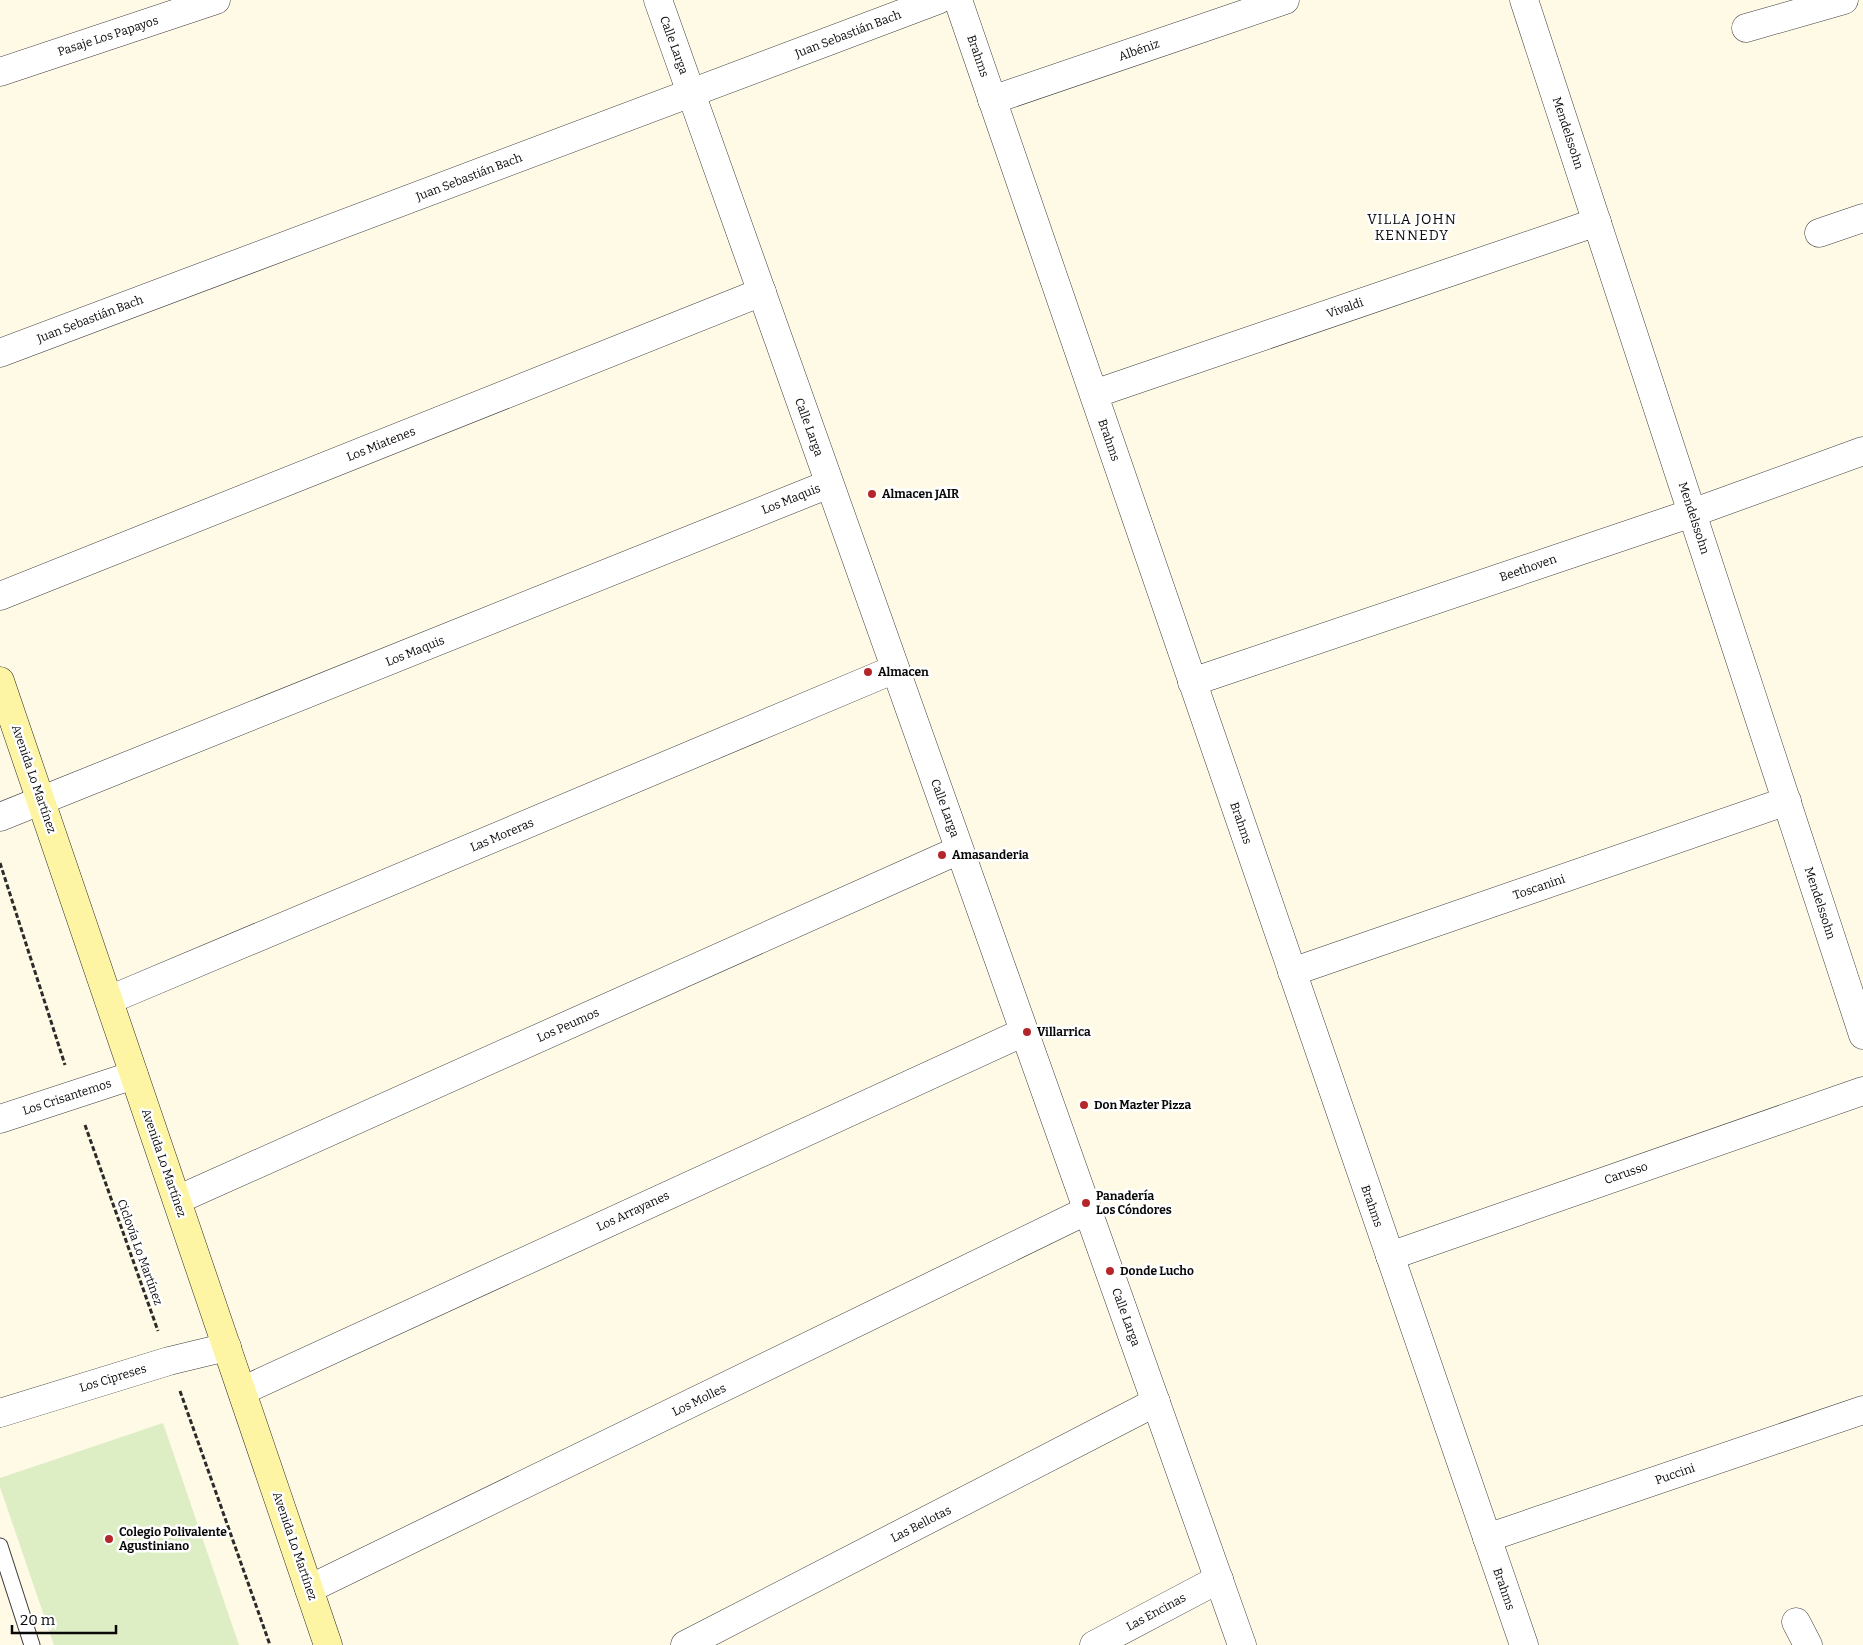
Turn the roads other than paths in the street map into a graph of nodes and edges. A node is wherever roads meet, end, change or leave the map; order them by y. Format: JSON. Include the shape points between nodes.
{"nodes":[{"id":1,"x":216,"y":0,"type":"edge"},
{"id":2,"x":658,"y":0,"type":"edge"},
{"id":3,"x":938,"y":0,"type":"edge"},
{"id":4,"x":958,"y":0,"type":"edge"},
{"id":5,"x":1285,"y":0,"type":"edge"},
{"id":6,"x":1524,"y":0,"type":"edge"},
{"id":7,"x":1844,"y":0,"type":"edge"},
{"id":8,"x":1746,"y":28,"type":"dead end"},
{"id":9,"x":0,"y":72,"type":"edge"},
{"id":10,"x":691,"y":94,"type":"junction"},
{"id":11,"x":992,"y":100,"type":"junction"},
{"id":12,"x":1863,"y":218,"type":"edge"},
{"id":13,"x":1597,"y":222,"type":"junction"},
{"id":14,"x":1819,"y":233,"type":"dead end"},
{"id":15,"x":762,"y":292,"type":"junction"},
{"id":16,"x":0,"y":353,"type":"edge"},
{"id":17,"x":1094,"y":394,"type":"junction"},
{"id":18,"x":1863,"y":451,"type":"edge"},
{"id":19,"x":830,"y":484,"type":"junction"},
{"id":20,"x":1692,"y":513,"type":"junction"},
{"id":21,"x":0,"y":596,"type":"edge"},
{"id":22,"x":896,"y":669,"type":"junction"},
{"id":23,"x":0,"y":681,"type":"edge"},
{"id":24,"x":1192,"y":682,"type":"junction"},
{"id":25,"x":1786,"y":801,"type":"junction"},
{"id":26,"x":41,"y":802,"type":"junction"},
{"id":27,"x":0,"y":817,"type":"edge"},
{"id":28,"x":959,"y":850,"type":"junction"},
{"id":29,"x":1292,"y":972,"type":"junction"},
{"id":30,"x":109,"y":1000,"type":"junction"},
{"id":31,"x":1024,"y":1032,"type":"junction"},
{"id":32,"x":1863,"y":1035,"type":"edge"},
{"id":33,"x":134,"y":1075,"type":"junction"},
{"id":34,"x":1863,"y":1091,"type":"edge"},
{"id":35,"x":0,"y":1118,"type":"edge"},
{"id":36,"x":177,"y":1200,"type":"junction"},
{"id":37,"x":1088,"y":1210,"type":"junction"},
{"id":38,"x":1390,"y":1256,"type":"junction"},
{"id":39,"x":227,"y":1347,"type":"junction"},
{"id":40,"x":242,"y":1391,"type":"junction"},
{"id":41,"x":1156,"y":1402,"type":"junction"},
{"id":42,"x":1863,"y":1410,"type":"edge"},
{"id":43,"x":0,"y":1413,"type":"edge"},
{"id":44,"x":1487,"y":1538,"type":"junction"},
{"id":45,"x":0,"y":1546,"type":"edge"},
{"id":46,"x":1219,"y":1579,"type":"junction"},
{"id":47,"x":309,"y":1589,"type":"junction"},
{"id":48,"x":32,"y":1645,"type":"edge"},
{"id":49,"x":328,"y":1645,"type":"edge"},
{"id":50,"x":685,"y":1645,"type":"edge"},
{"id":51,"x":1094,"y":1645,"type":"edge"},
{"id":52,"x":1242,"y":1645,"type":"edge"},
{"id":53,"x":1524,"y":1645,"type":"edge"}],
"edges":[{"from":1,"to":9,"type":"street","name":"Pasaje Los Papayos"},
{"from":2,"to":10,"type":"street","name":"Calle Larga"},
{"from":3,"to":10,"type":"street","name":"Juan Sebastián Bach"},
{"from":4,"to":11,"type":"street","name":"Brahms"},
{"from":5,"to":11,"type":"street","name":"Albéniz"},
{"from":6,"to":13,"type":"street","name":"Mendelssohn"},
{"from":7,"to":8,"type":"street"},
{"from":10,"to":15,"type":"street","name":"Calle Larga"},
{"from":10,"to":16,"type":"street","name":"Juan Sebastián Bach"},
{"from":11,"to":17,"type":"street","name":"Brahms"},
{"from":12,"to":14,"type":"street"},
{"from":13,"to":17,"type":"street","name":"Vivaldi"},
{"from":13,"to":20,"type":"street","name":"Mendelssohn"},
{"from":15,"to":19,"type":"street","name":"Calle Larga"},
{"from":15,"to":21,"type":"street","name":"Los Miatenes"},
{"from":17,"to":24,"type":"street","name":"Brahms"},
{"from":18,"to":20,"type":"street","name":"Beethoven"},
{"from":19,"to":22,"type":"street","name":"Calle Larga"},
{"from":19,"to":26,"type":"street","name":"Los Maquis"},
{"from":20,"to":24,"type":"street","name":"Beethoven"},
{"from":20,"to":25,"type":"street","name":"Mendelssohn"},
{"from":22,"to":28,"type":"street","name":"Calle Larga"},
{"from":22,"to":30,"type":"street","name":"Las Moreras"},
{"from":23,"to":26,"type":"main road","name":"Avenida Lo Martínez"},
{"from":24,"to":29,"type":"street","name":"Brahms"},
{"from":25,"to":29,"type":"street","name":"Toscanini"},
{"from":25,"to":32,"type":"street","name":"Mendelssohn"},
{"from":26,"to":27,"type":"street","name":"Los Maquis"},
{"from":26,"to":30,"type":"main road","name":"Avenida Lo Martínez"},
{"from":28,"to":31,"type":"street","name":"Calle Larga"},
{"from":28,"to":36,"type":"street","name":"Los Peumos"},
{"from":29,"to":38,"type":"street","name":"Brahms"},
{"from":30,"to":33,"type":"main road","name":"Avenida Lo Martínez"},
{"from":31,"to":37,"type":"street","name":"Calle Larga"},
{"from":31,"to":40,"type":"street","name":"Los Arrayanes"},
{"from":33,"to":35,"type":"street","name":"Los Crisantemos"},
{"from":33,"to":36,"type":"main road","name":"Avenida Lo Martínez"},
{"from":34,"to":38,"type":"street","name":"Carusso"},
{"from":36,"to":39,"type":"main road","name":"Avenida Lo Martínez"},
{"from":37,"to":41,"type":"street","name":"Calle Larga"},
{"from":37,"to":47,"type":"street","name":"Los Molles"},
{"from":38,"to":44,"type":"street","name":"Brahms"},
{"from":39,"to":40,"type":"main road","name":"Avenida Lo Martínez"},
{"from":39,"to":43,"type":"street","name":"Los Cipreses","via":[[169,1361]]},
{"from":40,"to":47,"type":"main road","name":"Avenida Lo Martínez"},
{"from":41,"to":46,"type":"street","name":"Calle Larga"},
{"from":41,"to":50,"type":"street","name":"Las Bellotas"},
{"from":42,"to":44,"type":"street","name":"Puccini"},
{"from":44,"to":53,"type":"street","name":"Brahms"},
{"from":45,"to":48,"type":"lane"},
{"from":46,"to":51,"type":"street","name":"Las Encinas"},
{"from":46,"to":52,"type":"street","name":"Calle Larga"},
{"from":47,"to":49,"type":"main road","name":"Avenida Lo Martínez"}]}
